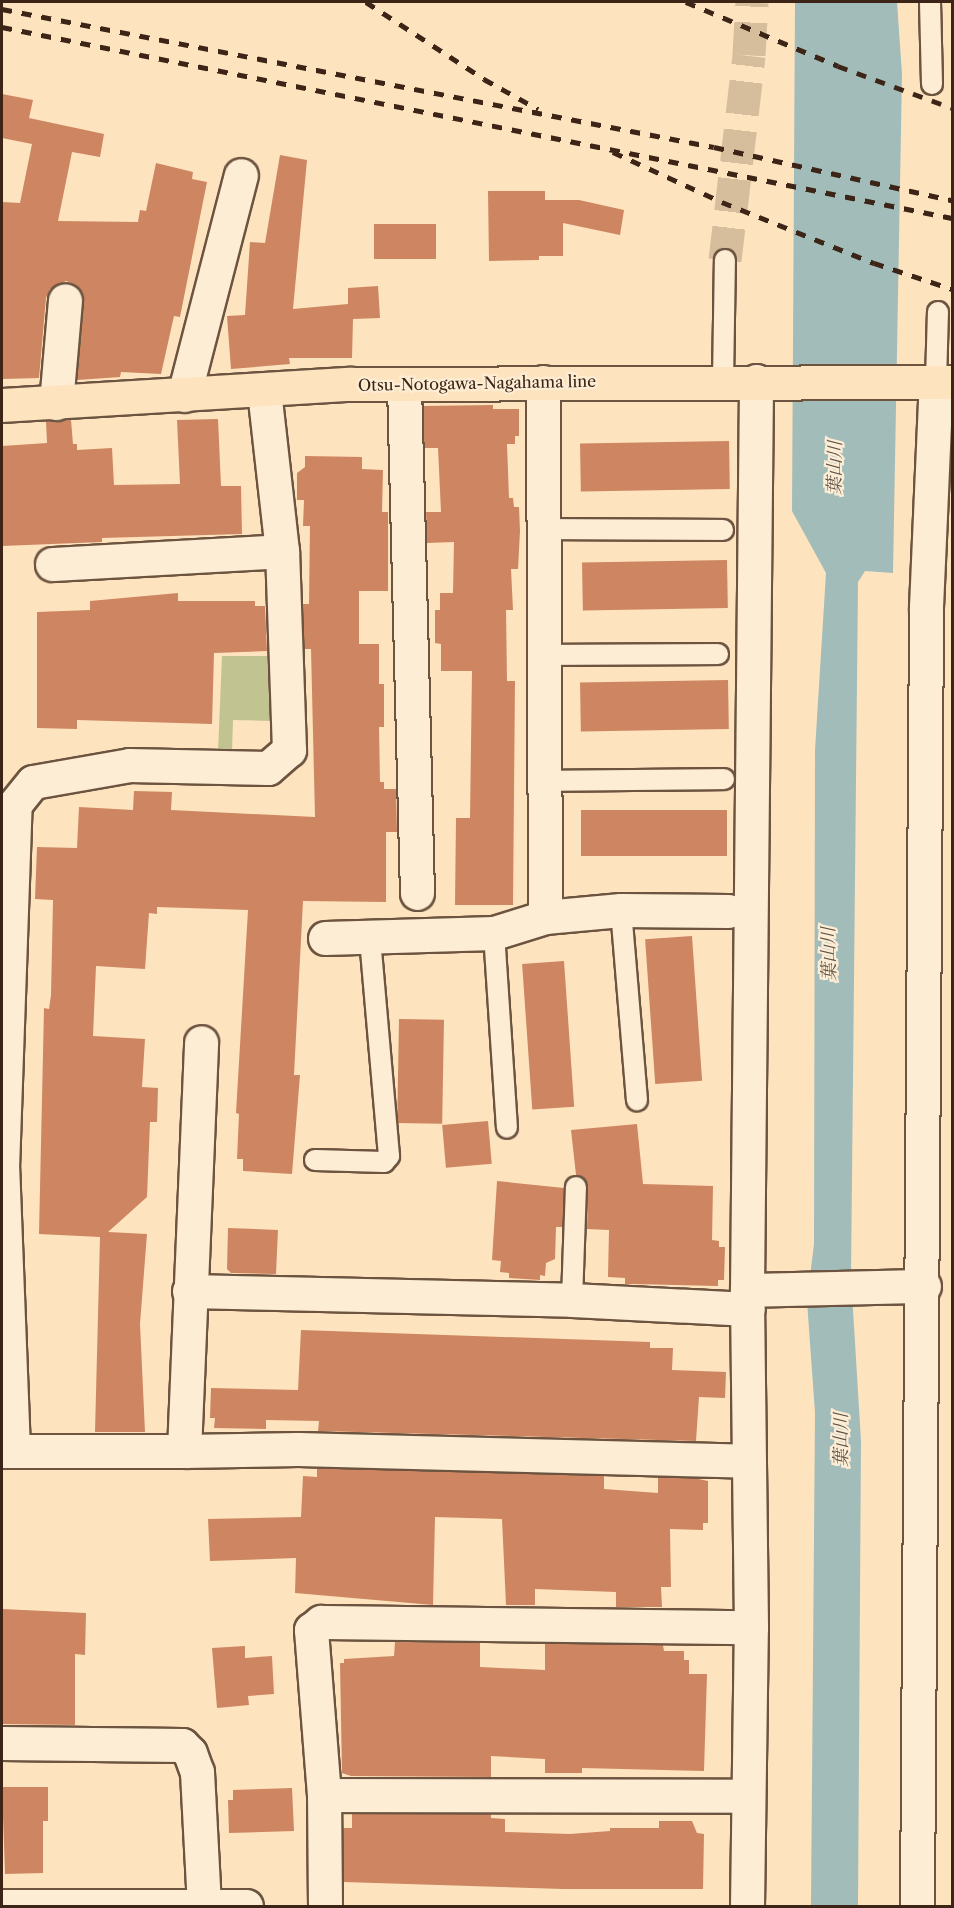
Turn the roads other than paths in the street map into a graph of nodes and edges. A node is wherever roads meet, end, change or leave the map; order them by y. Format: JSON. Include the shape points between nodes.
{"nodes":[{"id":1,"x":930,"y":2,"type":"edge"},
{"id":2,"x":932,"y":84,"type":"dead end"},
{"id":3,"x":241,"y":175,"type":"dead end"},
{"id":4,"x":725,"y":260,"type":"tunnel mouth"},
{"id":5,"x":65,"y":300,"type":"dead end"},
{"id":6,"x":938,"y":312,"type":"dead end"},
{"id":7,"x":764,"y":381,"type":"junction"},
{"id":8,"x":543,"y":382,"type":"junction"},
{"id":9,"x":723,"y":382,"type":"junction"},
{"id":10,"x":934,"y":382,"type":"edge"},
{"id":11,"x":404,"y":384,"type":"junction"},
{"id":12,"x":264,"y":390,"type":"junction"},
{"id":13,"x":184,"y":395,"type":"junction"},
{"id":14,"x":56,"y":403,"type":"junction"},
{"id":15,"x":2,"y":405,"type":"edge"},
{"id":16,"x":544,"y":529,"type":"junction"},
{"id":17,"x":723,"y":530,"type":"dead end"},
{"id":18,"x":282,"y":551,"type":"junction"},
{"id":19,"x":52,"y":564,"type":"dead end"},
{"id":20,"x":718,"y":654,"type":"dead end"},
{"id":21,"x":543,"y":655,"type":"junction"},
{"id":22,"x":724,"y":779,"type":"dead end"},
{"id":23,"x":542,"y":781,"type":"junction"},
{"id":24,"x":417,"y":893,"type":"dead end"},
{"id":25,"x":5,"y":910,"type":"edge"},
{"id":26,"x":621,"y":910,"type":"junction"},
{"id":27,"x":728,"y":911,"type":"dead end"},
{"id":28,"x":544,"y":917,"type":"junction"},
{"id":29,"x":494,"y":933,"type":"junction"},
{"id":30,"x":370,"y":937,"type":"junction"},
{"id":31,"x":325,"y":938,"type":"dead end"},
{"id":32,"x":201,"y":1042,"type":"dead end"},
{"id":33,"x":637,"y":1100,"type":"dead end"},
{"id":34,"x":507,"y":1128,"type":"dead end"},
{"id":35,"x":315,"y":1160,"type":"dead end"},
{"id":36,"x":576,"y":1187,"type":"dead end"},
{"id":37,"x":924,"y":1286,"type":"junction"},
{"id":38,"x":189,"y":1292,"type":"junction"},
{"id":39,"x":572,"y":1300,"type":"junction"},
{"id":40,"x":748,"y":1300,"type":"junction"},
{"id":41,"x":7,"y":1450,"type":"edge"},
{"id":42,"x":184,"y":1451,"type":"junction"},
{"id":43,"x":749,"y":1461,"type":"junction"},
{"id":44,"x":751,"y":1627,"type":"junction"},
{"id":45,"x":2,"y":1743,"type":"edge"},
{"id":46,"x":324,"y":1795,"type":"junction"},
{"id":47,"x":748,"y":1796,"type":"junction"},
{"id":48,"x":2,"y":1906,"type":"edge"},
{"id":49,"x":204,"y":1906,"type":"edge"},
{"id":50,"x":246,"y":1906,"type":"edge"},
{"id":51,"x":325,"y":1906,"type":"edge"},
{"id":52,"x":747,"y":1906,"type":"edge"},
{"id":53,"x":917,"y":1906,"type":"edge"}],
"edges":[{"from":1,"to":2,"type":"lane"},
{"from":3,"to":13,"type":"street"},
{"from":4,"to":9,"type":"lane"},
{"from":5,"to":14,"type":"street"},
{"from":6,"to":10,"type":"lane"},
{"from":7,"to":9,"type":"main road","name":"Otsu-Notogawa-Nagahama line"},
{"from":7,"to":10,"type":"main road","name":"Otsu-Notogawa-Nagahama line"},
{"from":7,"to":40,"type":"street"},
{"from":8,"to":9,"type":"main road","name":"Otsu-Notogawa-Nagahama line"},
{"from":8,"to":11,"type":"main road","name":"Otsu-Notogawa-Nagahama line"},
{"from":8,"to":16,"type":"street"},
{"from":10,"to":37,"type":"street","via":[[926,607]]},
{"from":11,"to":12,"type":"main road","name":"Otsu-Notogawa-Nagahama line"},
{"from":11,"to":24,"type":"street"},
{"from":12,"to":13,"type":"main road","name":"Otsu-Notogawa-Nagahama line"},
{"from":12,"to":18,"type":"street"},
{"from":13,"to":14,"type":"main road","name":"Otsu-Notogawa-Nagahama line"},
{"from":14,"to":15,"type":"main road","name":"Otsu-Notogawa-Nagahama line"},
{"from":16,"to":17,"type":"lane"},
{"from":16,"to":21,"type":"street"},
{"from":18,"to":19,"type":"street"},
{"from":18,"to":25,"type":"street","via":[[289,750],[268,768],[129,765],[33,782],[15,804]]},
{"from":20,"to":21,"type":"lane"},
{"from":21,"to":23,"type":"street"},
{"from":22,"to":23,"type":"lane"},
{"from":23,"to":28,"type":"street"},
{"from":25,"to":41,"type":"street","via":[[2,1168]]},
{"from":26,"to":27,"type":"street"},
{"from":26,"to":28,"type":"street"},
{"from":26,"to":33,"type":"lane"},
{"from":28,"to":29,"type":"street"},
{"from":29,"to":30,"type":"street"},
{"from":29,"to":34,"type":"lane"},
{"from":30,"to":31,"type":"street"},
{"from":30,"to":35,"type":"lane","via":[[389,1156],[384,1162]]},
{"from":32,"to":38,"type":"street"},
{"from":36,"to":39,"type":"lane"},
{"from":37,"to":40,"type":"street"},
{"from":37,"to":53,"type":"street"},
{"from":38,"to":39,"type":"street"},
{"from":38,"to":42,"type":"street"},
{"from":39,"to":40,"type":"street"},
{"from":40,"to":43,"type":"street"},
{"from":41,"to":42,"type":"street"},
{"from":42,"to":43,"type":"street","via":[[298,1449]]},
{"from":43,"to":44,"type":"street"},
{"from":44,"to":46,"type":"street","via":[[321,1622],[311,1630]]},
{"from":44,"to":47,"type":"street"},
{"from":45,"to":49,"type":"street","via":[[182,1745],[190,1753],[197,1772]]},
{"from":46,"to":47,"type":"street"},
{"from":46,"to":51,"type":"street"},
{"from":47,"to":52,"type":"street"},
{"from":48,"to":49,"type":"street"},
{"from":49,"to":50,"type":"street"}]}
